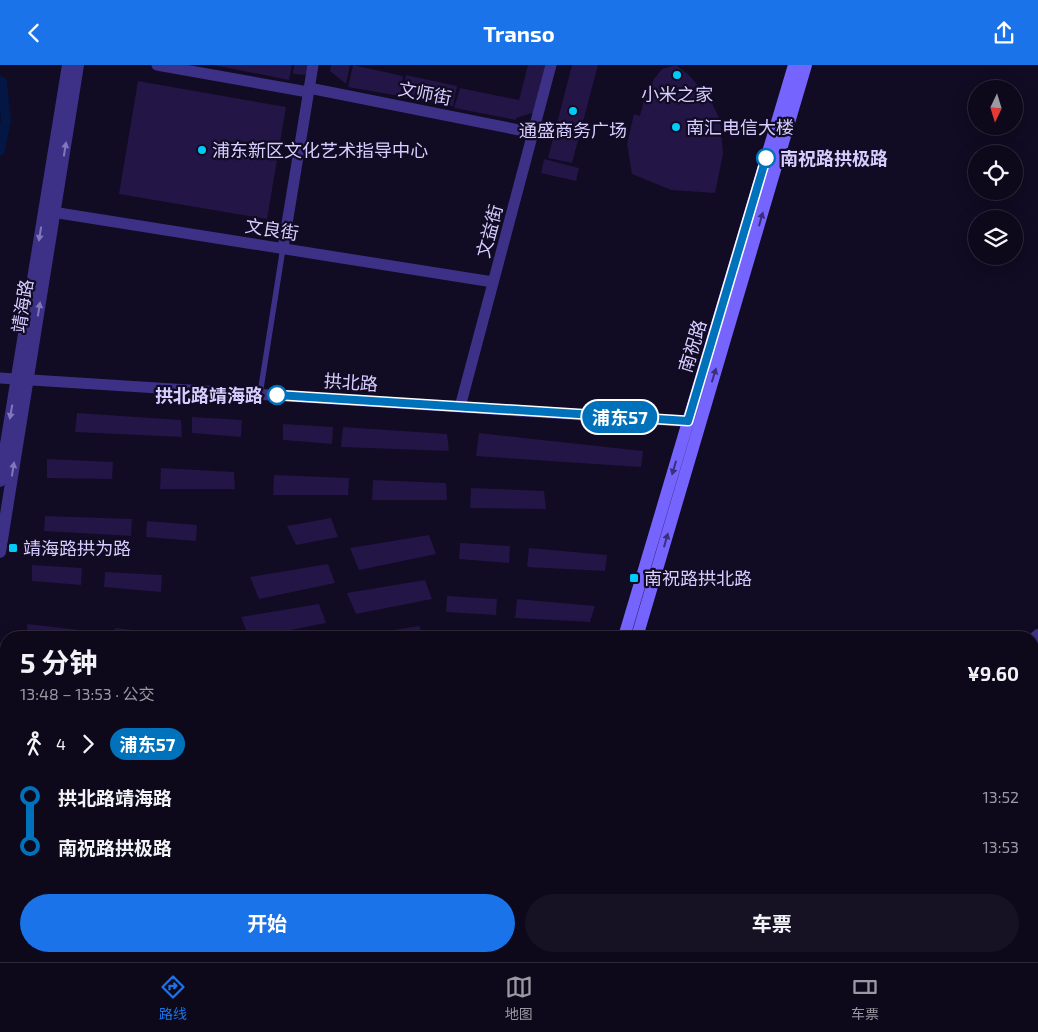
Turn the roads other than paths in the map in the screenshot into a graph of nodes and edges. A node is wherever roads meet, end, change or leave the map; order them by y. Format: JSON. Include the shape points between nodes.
{"nodes":[{"id":1,"x":68,"y":65,"type":"edge"},
{"id":2,"x":78,"y":65,"type":"edge"},
{"id":3,"x":157,"y":65,"type":"edge"},
{"id":4,"x":313,"y":65,"type":"edge"},
{"id":5,"x":551,"y":65,"type":"edge"},
{"id":6,"x":794,"y":65,"type":"edge"},
{"id":7,"x":808,"y":65,"type":"edge"},
{"id":8,"x":309,"y":90,"type":"junction"},
{"id":9,"x":534,"y":133,"type":"junction"},
{"id":10,"x":49,"y":211,"type":"junction"},
{"id":11,"x":284,"y":248,"type":"junction"},
{"id":12,"x":493,"y":281,"type":"junction"},
{"id":13,"x":0,"y":378,"type":"edge"},
{"id":14,"x":22,"y":379,"type":"junction"},
{"id":15,"x":260,"y":394,"type":"junction"},
{"id":16,"x":460,"y":407,"type":"junction"},
{"id":17,"x":694,"y":422,"type":"junction"},
{"id":18,"x":0,"y":481,"type":"edge"},
{"id":19,"x":0,"y":552,"type":"edge"},
{"id":20,"x":626,"y":631,"type":"edge"},
{"id":21,"x":639,"y":631,"type":"edge"}],
"edges":[{"from":1,"to":10,"type":"street","name":"靖海路"},
{"from":10,"to":2,"type":"street","name":"靖海路","one_way":true},
{"from":3,"to":8,"type":"street","name":"文师街"},
{"from":4,"to":8,"type":"street"},
{"from":5,"to":9,"type":"street","name":"文益街"},
{"from":6,"to":17,"type":"main road","name":"南祝路"},
{"from":17,"to":7,"type":"main road","name":"南祝路","one_way":true},
{"from":8,"to":9,"type":"street","name":"文师街"},
{"from":8,"to":11,"type":"street"},
{"from":9,"to":12,"type":"street","name":"文益街"},
{"from":10,"to":11,"type":"street","name":"文良街"},
{"from":10,"to":14,"type":"street","name":"靖海路"},
{"from":11,"to":12,"type":"street","name":"文良街"},
{"from":11,"to":15,"type":"lane"},
{"from":12,"to":16,"type":"street","name":"文益街"},
{"from":13,"to":14,"type":"street","name":"拱北路"},
{"from":14,"to":15,"type":"street","name":"拱北路"},
{"from":14,"to":18,"type":"street","name":"靖海路","one_way":true},
{"from":19,"to":14,"type":"street","name":"靖海路","one_way":true},
{"from":15,"to":16,"type":"street","name":"拱北路"},
{"from":16,"to":17,"type":"street","name":"拱北路"},
{"from":17,"to":20,"type":"main road","name":"南祝路","one_way":true},
{"from":21,"to":17,"type":"main road","name":"南祝路","one_way":true}]}
